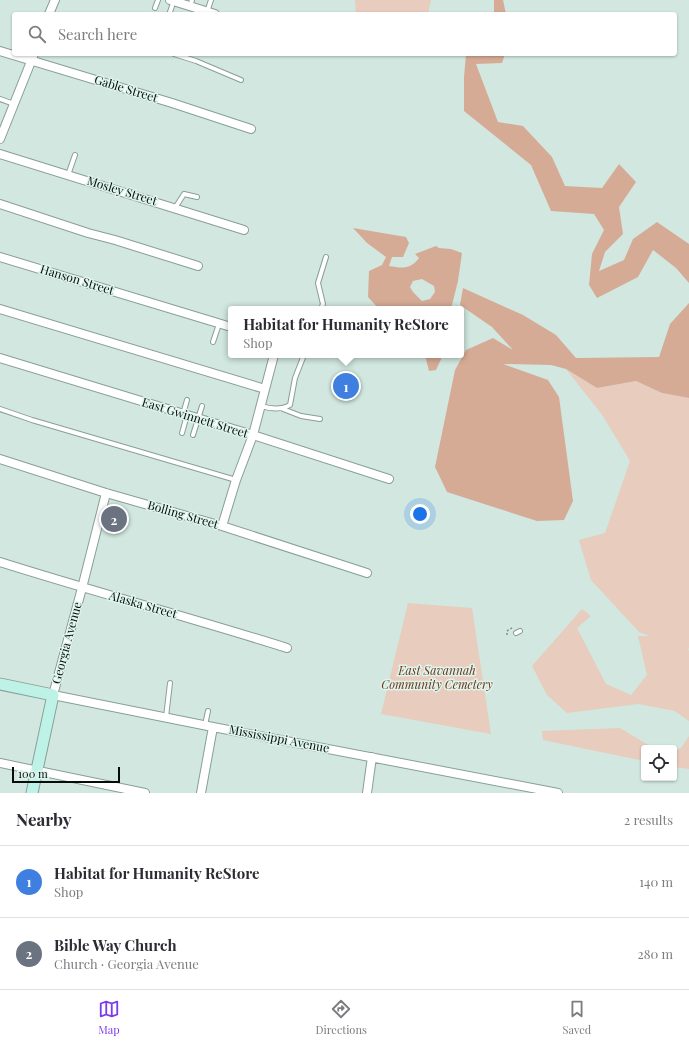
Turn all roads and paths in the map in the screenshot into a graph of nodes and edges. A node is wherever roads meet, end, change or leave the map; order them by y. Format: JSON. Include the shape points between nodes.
{"nodes":[{"id":1,"x":55,"y":0,"type":"edge"},
{"id":2,"x":158,"y":0,"type":"edge"},
{"id":3,"x":173,"y":0,"type":"edge"},
{"id":4,"x":211,"y":0,"type":"edge"},
{"id":5,"x":190,"y":7,"type":"edge"},
{"id":6,"x":155,"y":8,"type":"dead end"},
{"id":7,"x":52,"y":12,"type":"edge"},
{"id":8,"x":170,"y":12,"type":"dead end"},
{"id":9,"x":207,"y":12,"type":"edge"},
{"id":10,"x":210,"y":12,"type":"edge"},
{"id":11,"x":0,"y":51,"type":"edge"},
{"id":12,"x":12,"y":53,"type":"edge"},
{"id":13,"x":180,"y":56,"type":"edge"},
{"id":14,"x":33,"y":57,"type":"edge"},
{"id":15,"x":241,"y":80,"type":"dead end"},
{"id":16,"x":0,"y":99,"type":"edge"},
{"id":17,"x":14,"y":104,"type":"junction"},
{"id":18,"x":251,"y":129,"type":"dead end"},
{"id":19,"x":0,"y":138,"type":"edge"},
{"id":20,"x":0,"y":154,"type":"edge"},
{"id":21,"x":75,"y":155,"type":"dead end"},
{"id":22,"x":68,"y":175,"type":"junction"},
{"id":23,"x":197,"y":197,"type":"dead end"},
{"id":24,"x":0,"y":204,"type":"edge"},
{"id":25,"x":175,"y":208,"type":"junction"},
{"id":26,"x":244,"y":230,"type":"dead end"},
{"id":27,"x":0,"y":257,"type":"edge"},
{"id":28,"x":326,"y":257,"type":"dead end"},
{"id":29,"x":198,"y":266,"type":"dead end"},
{"id":30,"x":322,"y":306,"type":"edge"},
{"id":31,"x":0,"y":309,"type":"edge"},
{"id":32,"x":219,"y":323,"type":"junction"},
{"id":33,"x":228,"y":324,"type":"edge"},
{"id":34,"x":213,"y":342,"type":"dead end"},
{"id":35,"x":0,"y":358,"type":"edge"},
{"id":36,"x":273,"y":358,"type":"edge"},
{"id":37,"x":303,"y":358,"type":"edge"},
{"id":38,"x":265,"y":389,"type":"junction"},
{"id":39,"x":187,"y":400,"type":"dead end"},
{"id":40,"x":202,"y":406,"type":"dead end"},
{"id":41,"x":261,"y":406,"type":"junction"},
{"id":42,"x":0,"y":409,"type":"edge"},
{"id":43,"x":283,"y":409,"type":"junction"},
{"id":44,"x":185,"y":414,"type":"junction"},
{"id":45,"x":198,"y":418,"type":"junction"},
{"id":46,"x":320,"y":419,"type":"dead end"},
{"id":47,"x":182,"y":433,"type":"dead end"},
{"id":48,"x":193,"y":435,"type":"dead end"},
{"id":49,"x":253,"y":435,"type":"junction"},
{"id":50,"x":0,"y":459,"type":"edge"},
{"id":51,"x":389,"y":479,"type":"dead end"},
{"id":52,"x":236,"y":480,"type":"junction"},
{"id":53,"x":106,"y":493,"type":"junction"},
{"id":54,"x":222,"y":526,"type":"junction"},
{"id":55,"x":0,"y":562,"type":"edge"},
{"id":56,"x":367,"y":573,"type":"dead end"},
{"id":57,"x":82,"y":588,"type":"junction"},
{"id":58,"x":513,"y":628,"type":"dead end"},
{"id":59,"x":520,"y":630,"type":"dead end"},
{"id":60,"x":516,"y":633,"type":"dead end"},
{"id":61,"x":507,"y":635,"type":"dead end"},
{"id":62,"x":287,"y":648,"type":"dead end"},
{"id":63,"x":170,"y":683,"type":"dead end"},
{"id":64,"x":0,"y":684,"type":"edge"},
{"id":65,"x":53,"y":695,"type":"junction"},
{"id":66,"x":208,"y":711,"type":"dead end"},
{"id":67,"x":166,"y":718,"type":"junction"},
{"id":68,"x":209,"y":726,"type":"junction"},
{"id":69,"x":372,"y":757,"type":"junction"},
{"id":70,"x":0,"y":763,"type":"edge"},
{"id":71,"x":36,"y":770,"type":"junction"},
{"id":72,"x":516,"y":789,"type":"edge"},
{"id":73,"x":32,"y":793,"type":"edge"},
{"id":74,"x":146,"y":793,"type":"edge"},
{"id":75,"x":201,"y":793,"type":"edge"},
{"id":76,"x":367,"y":793,"type":"edge"},
{"id":77,"x":558,"y":793,"type":"edge"}],
"edges":[{"from":1,"to":7,"type":"street"},
{"from":2,"to":6,"type":"lane"},
{"from":3,"to":5,"type":"street"},
{"from":3,"to":8,"type":"lane"},
{"from":4,"to":10,"type":"lane"},
{"from":5,"to":9,"type":"street"},
{"from":11,"to":12,"type":"street","name":"Gable Street"},
{"from":13,"to":15,"type":"lane"},
{"from":14,"to":17,"type":"street"},
{"from":14,"to":18,"type":"street","name":"Gable Street"},
{"from":16,"to":17,"type":"lane"},
{"from":17,"to":19,"type":"street"},
{"from":20,"to":22,"type":"street","name":"Mosley Street"},
{"from":21,"to":22,"type":"lane"},
{"from":22,"to":25,"type":"street","name":"Mosley Street"},
{"from":23,"to":25,"type":"lane","via":[[184,194]]},
{"from":24,"to":29,"type":"street"},
{"from":25,"to":26,"type":"street","name":"Mosley Street"},
{"from":27,"to":32,"type":"street","name":"Hanson Street"},
{"from":28,"to":30,"type":"lane","via":[[318,283]]},
{"from":31,"to":38,"type":"street"},
{"from":32,"to":33,"type":"street","name":"Hanson Street"},
{"from":32,"to":34,"type":"lane"},
{"from":35,"to":44,"type":"street","name":"East Gwinnett Street"},
{"from":36,"to":38,"type":"street"},
{"from":37,"to":43,"type":"lane","via":[[295,378],[290,405]]},
{"from":38,"to":41,"type":"street"},
{"from":39,"to":44,"type":"lane"},
{"from":40,"to":45,"type":"lane"},
{"from":41,"to":43,"type":"lane"},
{"from":41,"to":49,"type":"street"},
{"from":42,"to":52,"type":"lane"},
{"from":43,"to":46,"type":"lane","via":[[301,416]]},
{"from":44,"to":45,"type":"street","name":"East Gwinnett Street"},
{"from":44,"to":47,"type":"lane"},
{"from":45,"to":48,"type":"lane"},
{"from":45,"to":49,"type":"street","name":"East Gwinnett Street"},
{"from":49,"to":51,"type":"street","name":"East Gwinnett Street"},
{"from":49,"to":52,"type":"street"},
{"from":50,"to":53,"type":"street","name":"Bolling Street"},
{"from":52,"to":54,"type":"street"},
{"from":53,"to":54,"type":"street","name":"Bolling Street"},
{"from":53,"to":57,"type":"street","name":"Georgia Avenue"},
{"from":54,"to":56,"type":"street","name":"Bolling Street"},
{"from":55,"to":57,"type":"street","name":"Alaska Street"},
{"from":57,"to":62,"type":"street","name":"Alaska Street"},
{"from":57,"to":65,"type":"street","name":"Georgia Avenue"},
{"from":58,"to":61,"type":"path","via":[[506,631]]},
{"from":59,"to":60,"type":"lane"},
{"from":63,"to":67,"type":"lane"},
{"from":64,"to":65,"type":"street","name":"Mississippi Avenue"},
{"from":65,"to":67,"type":"street","name":"Mississippi Avenue"},
{"from":65,"to":71,"type":"street","name":"Georgia Avenue"},
{"from":66,"to":68,"type":"lane"},
{"from":67,"to":68,"type":"street","name":"Mississippi Avenue"},
{"from":68,"to":69,"type":"street","name":"Mississippi Avenue"},
{"from":68,"to":75,"type":"street"},
{"from":69,"to":72,"type":"street","name":"Mississippi Avenue"},
{"from":69,"to":76,"type":"street"},
{"from":70,"to":71,"type":"street"},
{"from":71,"to":73,"type":"street","name":"Georgia Avenue"},
{"from":71,"to":74,"type":"street"},
{"from":72,"to":77,"type":"street","name":"Mississippi Avenue"}]}
